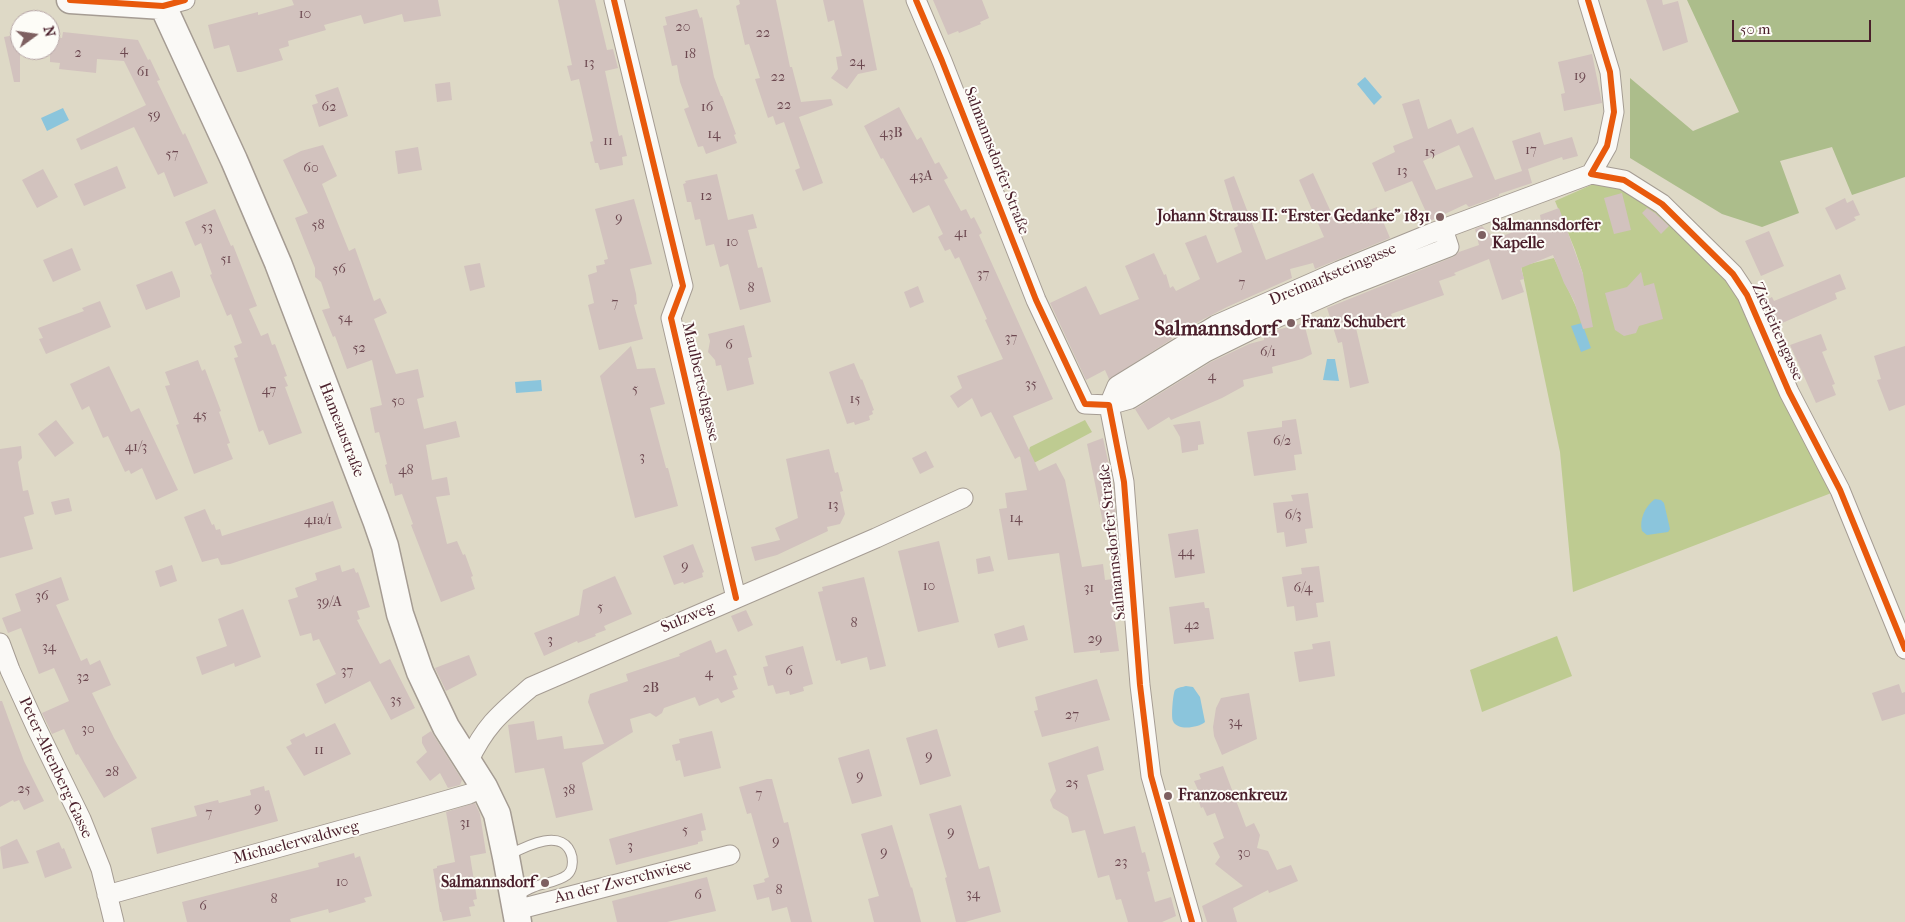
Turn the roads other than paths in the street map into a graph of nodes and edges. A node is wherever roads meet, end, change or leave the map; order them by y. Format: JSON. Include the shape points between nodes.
{"nodes":[{"id":1,"x":70,"y":0,"type":"edge"},
{"id":2,"x":614,"y":0,"type":"edge"},
{"id":3,"x":916,"y":0,"type":"edge"},
{"id":4,"x":1588,"y":0,"type":"edge"},
{"id":5,"x":174,"y":3,"type":"edge"},
{"id":6,"x":1591,"y":174,"type":"junction"},
{"id":7,"x":1109,"y":405,"type":"junction"},
{"id":8,"x":963,"y":498,"type":"dead end"},
{"id":9,"x":736,"y":598,"type":"junction"},
{"id":10,"x":0,"y":643,"type":"edge"},
{"id":11,"x":1905,"y":649,"type":"edge"},
{"id":12,"x":468,"y":762,"type":"junction"},
{"id":13,"x":484,"y":787,"type":"junction"},
{"id":14,"x":730,"y":854,"type":"dead end"},
{"id":15,"x":506,"y":856,"type":"junction"},
{"id":16,"x":107,"y":895,"type":"junction"},
{"id":17,"x":516,"y":910,"type":"edge"},
{"id":18,"x":108,"y":922,"type":"edge"},
{"id":19,"x":114,"y":922,"type":"edge"},
{"id":20,"x":1192,"y":922,"type":"edge"}],
"edges":[{"from":1,"to":5,"type":"main road"},
{"from":2,"to":9,"type":"street","name":"Maulbertschgasse","via":[[683,286],[671,318]]},
{"from":3,"to":7,"type":"street","name":"Salmannsdorfer Straße","via":[[1036,300],[1085,404]]},
{"from":4,"to":6,"type":"street","via":[[1610,72],[1614,112],[1607,146]]},
{"from":5,"to":12,"type":"main road","name":"Hameaustraße","via":[[382,535],[400,614],[420,672],[437,710]]},
{"from":6,"to":7,"type":"street","name":"Dreimarksteingasse","via":[[1443,229],[1449,247],[1338,290],[1278,308],[1130,399]]},
{"from":6,"to":11,"type":"street","name":"Zierleitengasse","via":[[1624,180],[1662,204],[1733,274],[1747,295],[1788,392],[1840,490]]},
{"from":7,"to":20,"type":"street","name":"Salmannsdorfer Straße","via":[[1124,482],[1140,684],[1152,776]]},
{"from":8,"to":9,"type":"street","name":"Sulzweg"},
{"from":9,"to":12,"type":"street","name":"Sulzweg","via":[[532,687],[496,717],[478,740]]},
{"from":10,"to":16,"type":"street","name":"Peter-Altenberg-Gasse","via":[[81,819],[101,869]]},
{"from":12,"to":13,"type":"main road","name":"Hameaustraße"},
{"from":13,"to":15,"type":"main road","name":"Hameaustraße","via":[[497,814]]},
{"from":13,"to":16,"type":"street","name":"Michaelerwaldweg","via":[[469,794]]},
{"from":14,"to":17,"type":"street","name":"An der Zwerchwiese"},
{"from":15,"to":17,"type":"main road","name":"Hameaustraße"},
{"from":15,"to":17,"type":"lane","via":[[535,843],[558,841],[569,848],[572,857],[568,874],[534,887]]},
{"from":16,"to":18,"type":"street","name":"Peter-Altenberg-Gasse"},
{"from":16,"to":19,"type":"street","name":"Peter-Altenberg-Gasse"}]}
